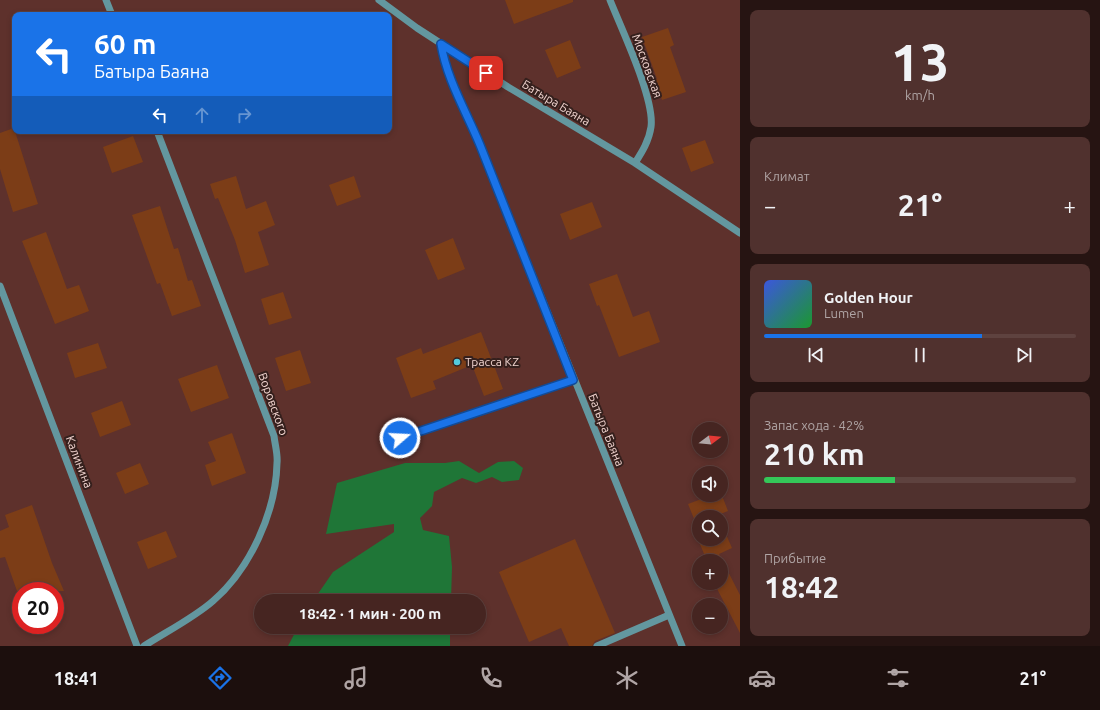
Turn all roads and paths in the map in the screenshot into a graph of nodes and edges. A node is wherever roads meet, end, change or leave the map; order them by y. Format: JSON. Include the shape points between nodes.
{"nodes":[{"id":1,"x":106,"y":0,"type":"edge"},
{"id":2,"x":379,"y":0,"type":"edge"},
{"id":3,"x":610,"y":0,"type":"edge"},
{"id":4,"x":111,"y":12,"type":"edge"},
{"id":5,"x":441,"y":44,"type":"junction"},
{"id":6,"x":158,"y":134,"type":"edge"},
{"id":7,"x":635,"y":163,"type":"junction"},
{"id":8,"x":740,"y":233,"type":"edge"},
{"id":9,"x":0,"y":286,"type":"edge"},
{"id":10,"x":573,"y":380,"type":"junction"},
{"id":11,"x":400,"y":438,"type":"dead end"},
{"id":12,"x":669,"y":615,"type":"junction"},
{"id":13,"x":137,"y":646,"type":"edge"},
{"id":14,"x":144,"y":646,"type":"edge"},
{"id":15,"x":597,"y":646,"type":"edge"},
{"id":16,"x":682,"y":646,"type":"edge"}],
"edges":[{"from":1,"to":4,"type":"street"},
{"from":2,"to":5,"type":"street","name":"Батыра Баяна"},
{"from":3,"to":7,"type":"street","name":"Московская","via":[[650,109],[651,127],[645,148]]},
{"from":5,"to":7,"type":"street","name":"Батыра Баяна"},
{"from":5,"to":10,"type":"street","name":"Батыра Баяна","via":[[452,84],[474,130]]},
{"from":6,"to":14,"type":"street","name":"Воровского","via":[[274,436],[278,462],[275,489],[258,541],[230,584],[212,602]]},
{"from":7,"to":8,"type":"street","name":"Батыра Баяна"},
{"from":9,"to":13,"type":"street","name":"Калинина"},
{"from":10,"to":11,"type":"street"},
{"from":10,"to":12,"type":"street","name":"Батыра Баяна"},
{"from":12,"to":15,"type":"street"},
{"from":12,"to":16,"type":"street","name":"Батыра Баяна"}]}
